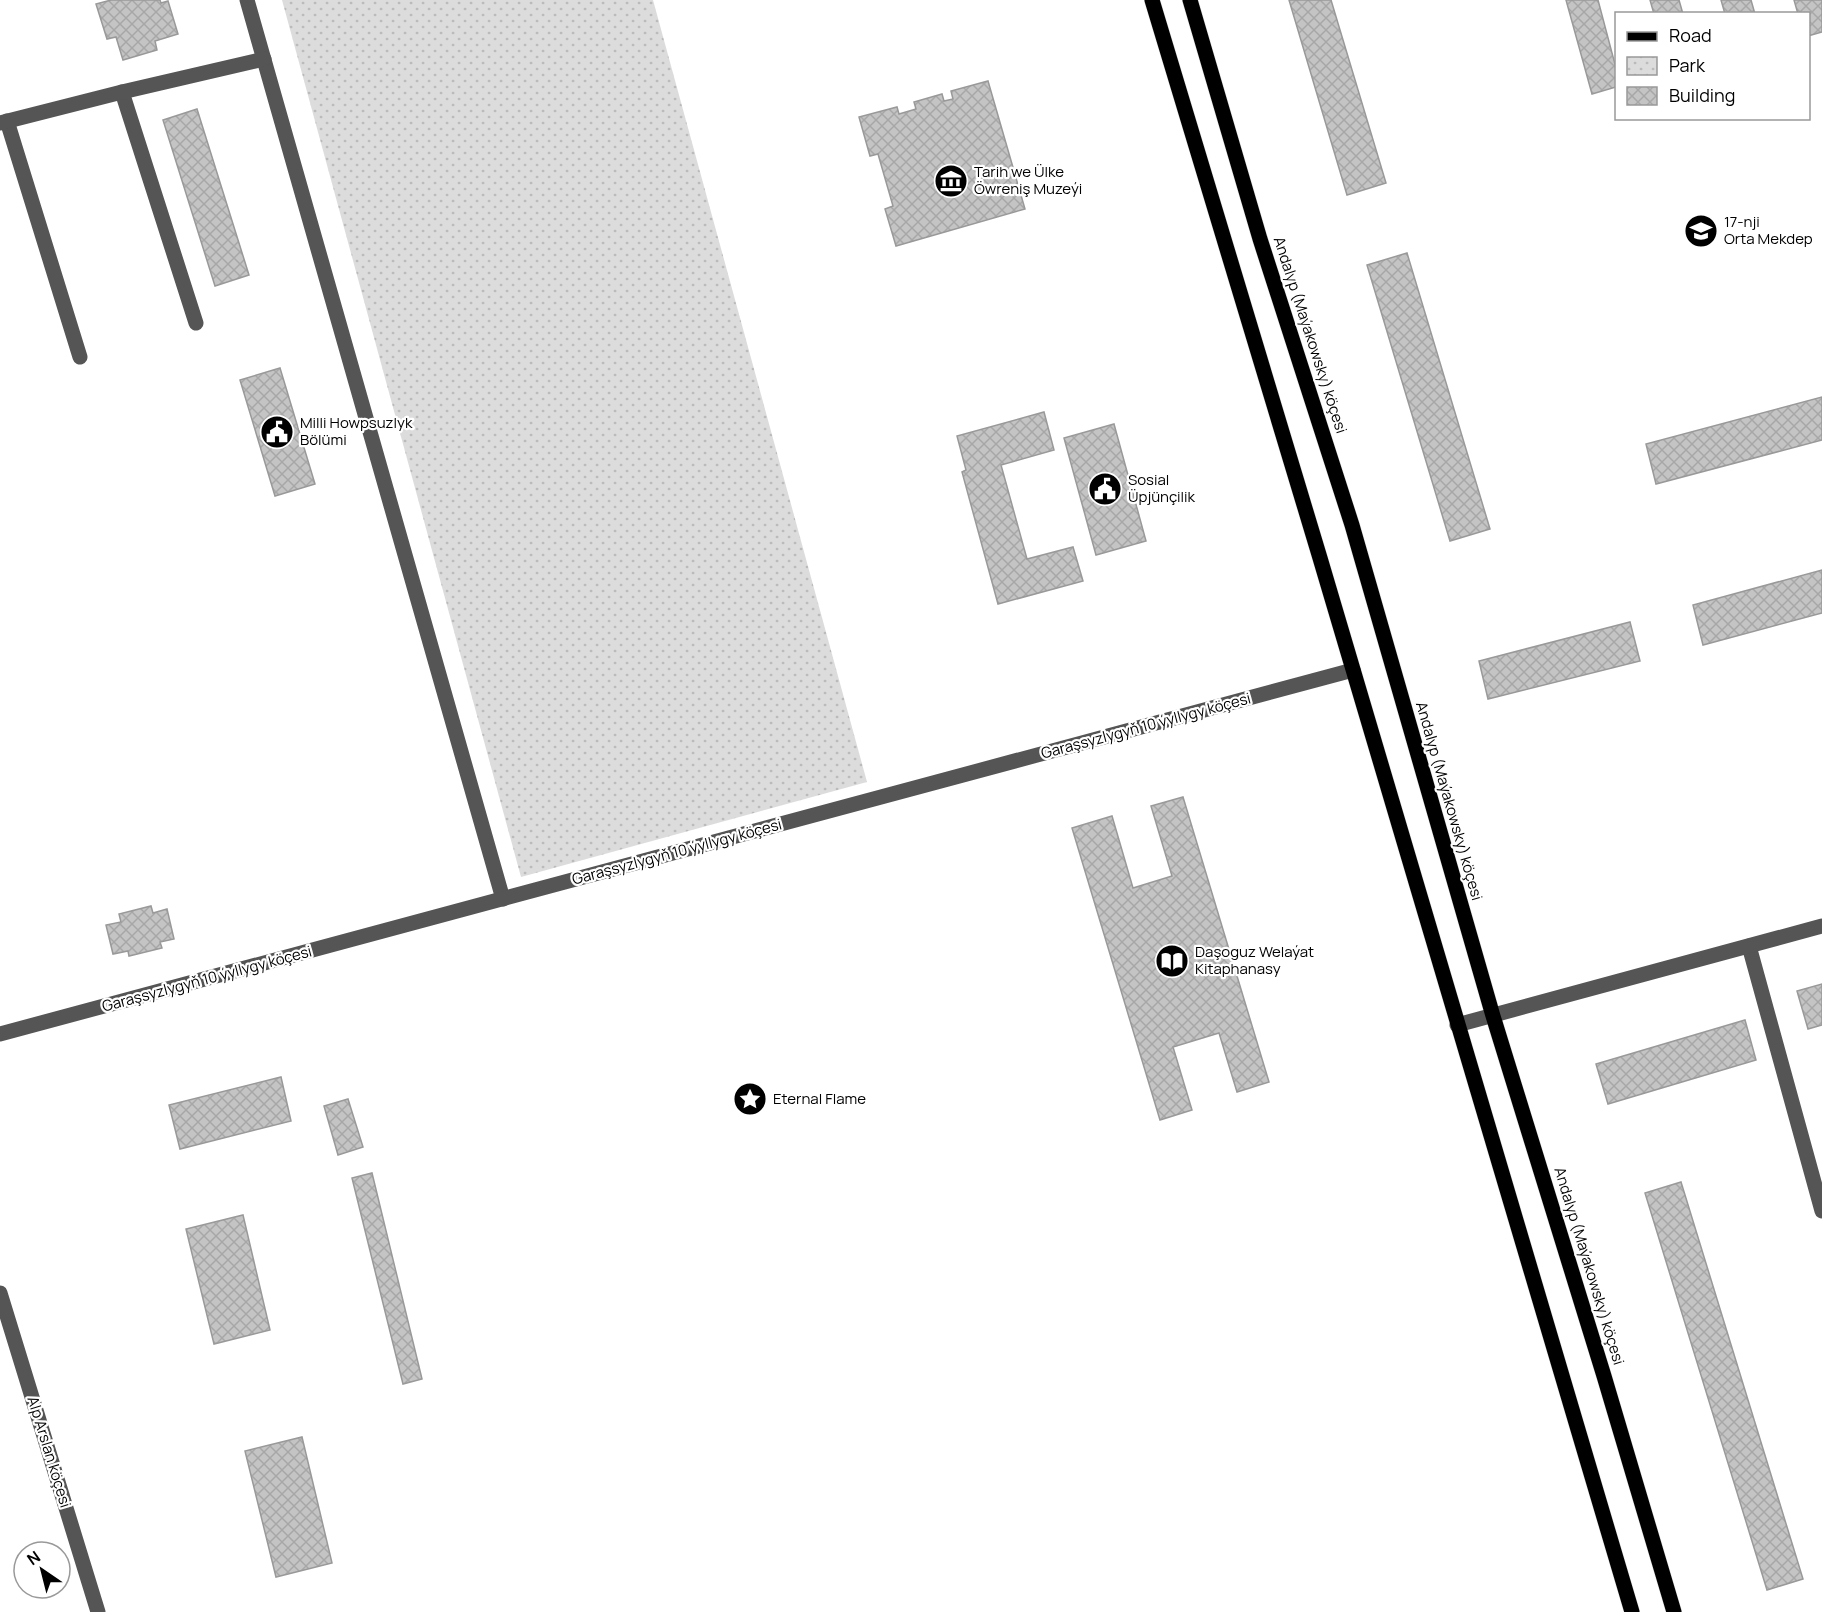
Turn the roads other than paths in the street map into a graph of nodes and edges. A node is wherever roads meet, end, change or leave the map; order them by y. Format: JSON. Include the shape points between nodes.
{"nodes":[{"id":1,"x":247,"y":0,"type":"edge"},
{"id":2,"x":1152,"y":0,"type":"edge"},
{"id":3,"x":1190,"y":0,"type":"edge"},
{"id":4,"x":264,"y":59,"type":"junction"},
{"id":5,"x":122,"y":92,"type":"junction"},
{"id":6,"x":4,"y":122,"type":"edge"},
{"id":7,"x":196,"y":323,"type":"dead end"},
{"id":8,"x":80,"y":357,"type":"dead end"},
{"id":9,"x":1353,"y":670,"type":"junction"},
{"id":10,"x":503,"y":899,"type":"junction"},
{"id":11,"x":1822,"y":926,"type":"edge"},
{"id":12,"x":1749,"y":946,"type":"junction"},
{"id":13,"x":1493,"y":1016,"type":"junction"},
{"id":14,"x":1458,"y":1025,"type":"junction"},
{"id":15,"x":0,"y":1034,"type":"edge"},
{"id":16,"x":1822,"y":1210,"type":"edge"},
{"id":17,"x":0,"y":1293,"type":"edge"},
{"id":18,"x":98,"y":1612,"type":"edge"},
{"id":19,"x":1632,"y":1612,"type":"edge"},
{"id":20,"x":1674,"y":1612,"type":"edge"}],
"edges":[{"from":1,"to":4,"type":"street"},
{"from":2,"to":9,"type":"main road"},
{"from":3,"to":13,"type":"main road","name":"Andalyp (Maýakowsky) köçesi","via":[[1260,239],[1352,525]]},
{"from":4,"to":5,"type":"street"},
{"from":4,"to":10,"type":"street"},
{"from":5,"to":6,"type":"street"},
{"from":5,"to":7,"type":"street"},
{"from":6,"to":8,"type":"street"},
{"from":9,"to":10,"type":"street","name":"Garaşsyzlygyň 10 ýyllygy köçesi"},
{"from":9,"to":14,"type":"main road"},
{"from":10,"to":15,"type":"street","name":"Garaşsyzlygyň 10 ýyllygy köçesi"},
{"from":11,"to":12,"type":"street"},
{"from":12,"to":13,"type":"street"},
{"from":12,"to":16,"type":"street"},
{"from":13,"to":14,"type":"street"},
{"from":13,"to":20,"type":"main road","name":"Andalyp (Maýakowsky) köçesi"},
{"from":14,"to":19,"type":"main road"},
{"from":17,"to":18,"type":"street","name":"Alp Arslan köçesi"}]}
